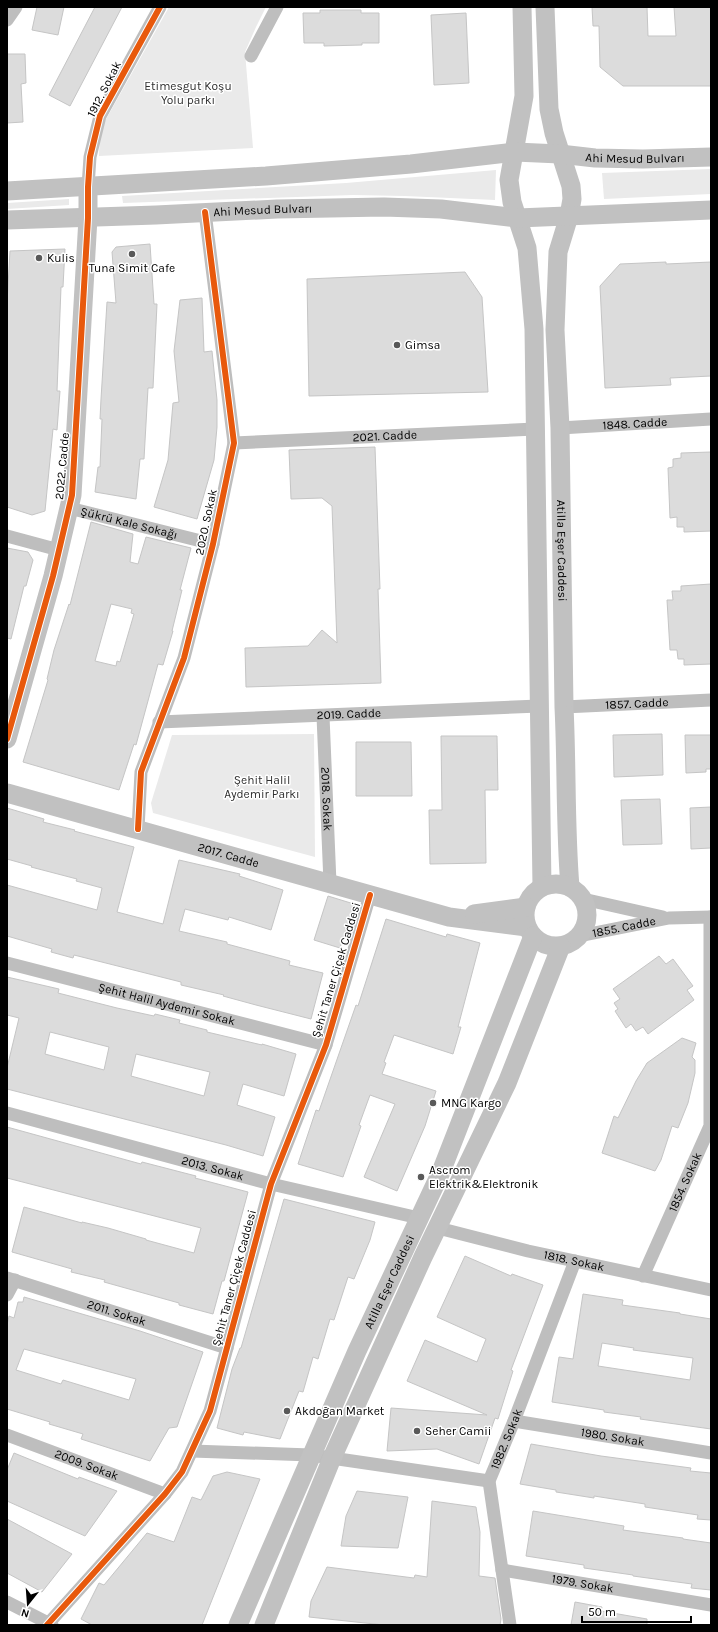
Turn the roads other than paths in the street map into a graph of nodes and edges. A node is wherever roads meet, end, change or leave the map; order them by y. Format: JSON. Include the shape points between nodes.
{"nodes":[{"id":1,"x":16,"y":7,"type":"edge"},
{"id":2,"x":160,"y":7,"type":"edge"},
{"id":3,"x":277,"y":7,"type":"edge"},
{"id":4,"x":522,"y":7,"type":"edge"},
{"id":5,"x":545,"y":7,"type":"edge"},
{"id":6,"x":7,"y":20,"type":"edge"},
{"id":7,"x":251,"y":56,"type":"dead end"},
{"id":8,"x":514,"y":152,"type":"junction"},
{"id":9,"x":560,"y":154,"type":"junction"},
{"id":10,"x":711,"y":157,"type":"edge"},
{"id":11,"x":88,"y":187,"type":"junction"},
{"id":12,"x":7,"y":190,"type":"edge"},
{"id":13,"x":711,"y":210,"type":"edge"},
{"id":14,"x":205,"y":212,"type":"junction"},
{"id":15,"x":569,"y":216,"type":"junction"},
{"id":16,"x":88,"y":218,"type":"junction"},
{"id":17,"x":518,"y":218,"type":"junction"},
{"id":18,"x":7,"y":220,"type":"edge"},
{"id":19,"x":711,"y":419,"type":"edge"},
{"id":20,"x":535,"y":428,"type":"junction"},
{"id":21,"x":560,"y":428,"type":"junction"},
{"id":22,"x":234,"y":443,"type":"junction"},
{"id":23,"x":69,"y":508,"type":"junction"},
{"id":24,"x":7,"y":536,"type":"edge"},
{"id":25,"x":213,"y":544,"type":"junction"},
{"id":26,"x":59,"y":550,"type":"junction"},
{"id":27,"x":711,"y":700,"type":"edge"},
{"id":28,"x":539,"y":706,"type":"junction"},
{"id":29,"x":564,"y":707,"type":"junction"},
{"id":30,"x":323,"y":716,"type":"junction"},
{"id":31,"x":159,"y":722,"type":"junction"},
{"id":32,"x":7,"y":739,"type":"edge"},
{"id":33,"x":7,"y":792,"type":"edge"},
{"id":34,"x":138,"y":829,"type":"junction"},
{"id":35,"x":330,"y":883,"type":"junction"},
{"id":36,"x":542,"y":887,"type":"junction"},
{"id":37,"x":576,"y":893,"type":"junction"},
{"id":38,"x":370,"y":895,"type":"junction"},
{"id":39,"x":526,"y":906,"type":"junction"},
{"id":40,"x":449,"y":917,"type":"junction"},
{"id":41,"x":710,"y":917,"type":"edge"},
{"id":42,"x":669,"y":918,"type":"junction"},
{"id":43,"x":530,"y":932,"type":"junction"},
{"id":44,"x":579,"y":936,"type":"junction"},
{"id":45,"x":562,"y":946,"type":"junction"},
{"id":46,"x":7,"y":963,"type":"edge"},
{"id":47,"x":326,"y":1045,"type":"junction"},
{"id":48,"x":7,"y":1113,"type":"edge"},
{"id":49,"x":710,"y":1126,"type":"edge"},
{"id":50,"x":271,"y":1184,"type":"junction"},
{"id":51,"x":419,"y":1218,"type":"junction"},
{"id":52,"x":438,"y":1228,"type":"junction"},
{"id":53,"x":575,"y":1261,"type":"junction"},
{"id":54,"x":643,"y":1276,"type":"junction"},
{"id":55,"x":11,"y":1279,"type":"edge"},
{"id":56,"x":711,"y":1290,"type":"edge"},
{"id":57,"x":7,"y":1295,"type":"edge"},
{"id":58,"x":227,"y":1348,"type":"junction"},
{"id":59,"x":514,"y":1421,"type":"junction"},
{"id":60,"x":7,"y":1435,"type":"edge"},
{"id":61,"x":192,"y":1451,"type":"junction"},
{"id":62,"x":711,"y":1453,"type":"edge"},
{"id":63,"x":311,"y":1455,"type":"junction"},
{"id":64,"x":332,"y":1458,"type":"junction"},
{"id":65,"x":489,"y":1480,"type":"junction"},
{"id":66,"x":166,"y":1494,"type":"junction"},
{"id":67,"x":502,"y":1570,"type":"junction"},
{"id":68,"x":7,"y":1602,"type":"edge"},
{"id":69,"x":711,"y":1605,"type":"edge"},
{"id":70,"x":49,"y":1624,"type":"edge"},
{"id":71,"x":238,"y":1625,"type":"edge"},
{"id":72,"x":264,"y":1625,"type":"edge"},
{"id":73,"x":510,"y":1625,"type":"edge"}],
"edges":[{"from":1,"to":6,"type":"street"},
{"from":2,"to":11,"type":"street","name":"1912. Sokak","via":[[100,116],[90,157]]},
{"from":3,"to":7,"type":"street"},
{"from":4,"to":8,"type":"main road","via":[[524,96]]},
{"from":5,"to":9,"type":"main road","via":[[549,109]]},
{"from":8,"to":9,"type":"main road","name":"Ahi Mesud Bulvarı"},
{"from":8,"to":11,"type":"main road","name":"Ahi Mesud Bulvarı","via":[[411,164],[266,176]]},
{"from":8,"to":17,"type":"main road","via":[[509,185]]},
{"from":9,"to":10,"type":"main road","name":"Ahi Mesud Bulvarı","via":[[643,159]]},
{"from":9,"to":15,"type":"main road","via":[[571,186]]},
{"from":11,"to":12,"type":"main road","name":"Ahi Mesud Bulvarı"},
{"from":11,"to":16,"type":"main road","name":"2022. Cadde"},
{"from":13,"to":15,"type":"main road","name":"Ahi Mesud Bulvarı"},
{"from":14,"to":16,"type":"main road","name":"Ahi Mesud Bulvarı"},
{"from":14,"to":17,"type":"main road","name":"Ahi Mesud Bulvarı","via":[[384,207],[441,209]]},
{"from":14,"to":22,"type":"street","name":"2020. Sokak"},
{"from":15,"to":17,"type":"main road","name":"Ahi Mesud Bulvarı"},
{"from":15,"to":21,"type":"main road","name":"Atilla Eşer Caddesi","via":[[558,252],[556,270],[555,330]]},
{"from":16,"to":18,"type":"main road","name":"Ahi Mesud Bulvarı"},
{"from":16,"to":23,"type":"main road","name":"2022. Cadde","via":[[72,495]]},
{"from":17,"to":20,"type":"main road","name":"Atilla Eşer Caddesi","via":[[527,248],[534,329]]},
{"from":19,"to":21,"type":"street","name":"1848. Cadde"},
{"from":20,"to":22,"type":"street","name":"2021. Cadde"},
{"from":20,"to":28,"type":"main road","name":"Atilla Eşer Caddesi"},
{"from":21,"to":29,"type":"main road","name":"Atilla Eşer Caddesi"},
{"from":22,"to":25,"type":"street","name":"2020. Sokak"},
{"from":23,"to":25,"type":"street","name":"Şükrü Kale Sokağı"},
{"from":23,"to":26,"type":"main road","name":"2022. Cadde"},
{"from":24,"to":26,"type":"street"},
{"from":25,"to":31,"type":"street","name":"2020. Sokak","via":[[184,658]]},
{"from":26,"to":32,"type":"main road","name":"2022. Cadde"},
{"from":27,"to":29,"type":"street","name":"1857. Cadde"},
{"from":28,"to":30,"type":"street","name":"2019. Cadde"},
{"from":28,"to":36,"type":"main road","name":"Atilla Eşer Caddesi"},
{"from":29,"to":37,"type":"main road","name":"Atilla Eşer Caddesi","via":[[566,837]]},
{"from":30,"to":31,"type":"street","name":"2019. Cadde"},
{"from":30,"to":35,"type":"street","name":"2018. Sokak"},
{"from":31,"to":34,"type":"street","name":"2020. Sokak","via":[[141,772]]},
{"from":33,"to":34,"type":"main road","name":"2017. Cadde"},
{"from":34,"to":35,"type":"main road","name":"2017. Cadde"},
{"from":35,"to":38,"type":"main road","name":"2017. Cadde"},
{"from":36,"to":37,"type":"main road","via":[[558,884]]},
{"from":36,"to":39,"type":"main road","via":[[530,897]]},
{"from":37,"to":42,"type":"street","name":"1855. Cadde"},
{"from":37,"to":44,"type":"main road","via":[[587,908],[587,920]]},
{"from":38,"to":40,"type":"main road","name":"2017. Cadde"},
{"from":38,"to":47,"type":"street","name":"Şehit Taner Çiçek Caddesi"},
{"from":39,"to":40,"type":"main road","name":"2017. Cadde"},
{"from":39,"to":43,"type":"main road","via":[[525,918]]},
{"from":40,"to":43,"type":"main road","name":"2017. Cadde"},
{"from":41,"to":42,"type":"street","name":"1855. Cadde"},
{"from":41,"to":49,"type":"street","name":"1854. Sokak"},
{"from":42,"to":44,"type":"street","name":"1855. Cadde"},
{"from":43,"to":45,"type":"main road","via":[[541,942],[551,946]]},
{"from":43,"to":51,"type":"main road","name":"Atilla Eşer Caddesi","via":[[441,1172]]},
{"from":44,"to":45,"type":"main road"},
{"from":45,"to":52,"type":"main road","name":"Atilla Eşer Caddesi","via":[[507,1083]]},
{"from":46,"to":47,"type":"street","name":"Şehit Halil Aydemir Sokak"},
{"from":47,"to":50,"type":"street","name":"Şehit Taner Çiçek Caddesi"},
{"from":48,"to":50,"type":"street","name":"2013. Sokak"},
{"from":49,"to":54,"type":"street","name":"1854. Sokak"},
{"from":50,"to":51,"type":"street","name":"2013. Sokak"},
{"from":50,"to":58,"type":"street","name":"Şehit Taner Çiçek Caddesi"},
{"from":51,"to":63,"type":"main road","name":"Atilla Eşer Caddesi"},
{"from":52,"to":53,"type":"street","name":"1818. Sokak"},
{"from":52,"to":64,"type":"main road","name":"Atilla Eşer Caddesi"},
{"from":53,"to":54,"type":"street","name":"1818. Sokak"},
{"from":53,"to":59,"type":"street","name":"1982. Sokak"},
{"from":54,"to":56,"type":"street","name":"1818. Sokak"},
{"from":55,"to":57,"type":"street"},
{"from":55,"to":58,"type":"street","name":"2011. Sokak"},
{"from":58,"to":61,"type":"street","name":"Şehit Taner Çiçek Caddesi","via":[[210,1411]]},
{"from":59,"to":62,"type":"street","name":"1980. Sokak"},
{"from":59,"to":65,"type":"street","name":"1982. Sokak"},
{"from":60,"to":66,"type":"street","name":"2009. Sokak"},
{"from":61,"to":63,"type":"street"},
{"from":61,"to":66,"type":"street","name":"Şehit Taner Çiçek Caddesi","via":[[182,1472]]},
{"from":63,"to":64,"type":"street"},
{"from":63,"to":71,"type":"main road","name":"Atilla Eşer Caddesi"},
{"from":64,"to":65,"type":"street"},
{"from":64,"to":72,"type":"main road","name":"Atilla Eşer Caddesi"},
{"from":65,"to":67,"type":"street","name":"1982. Sokak"},
{"from":66,"to":70,"type":"street","name":"Şehit Taner Çiçek Caddesi"},
{"from":67,"to":69,"type":"street","name":"1979. Sokak"},
{"from":67,"to":73,"type":"street","name":"1982. Sokak"},
{"from":68,"to":70,"type":"street"}]}
